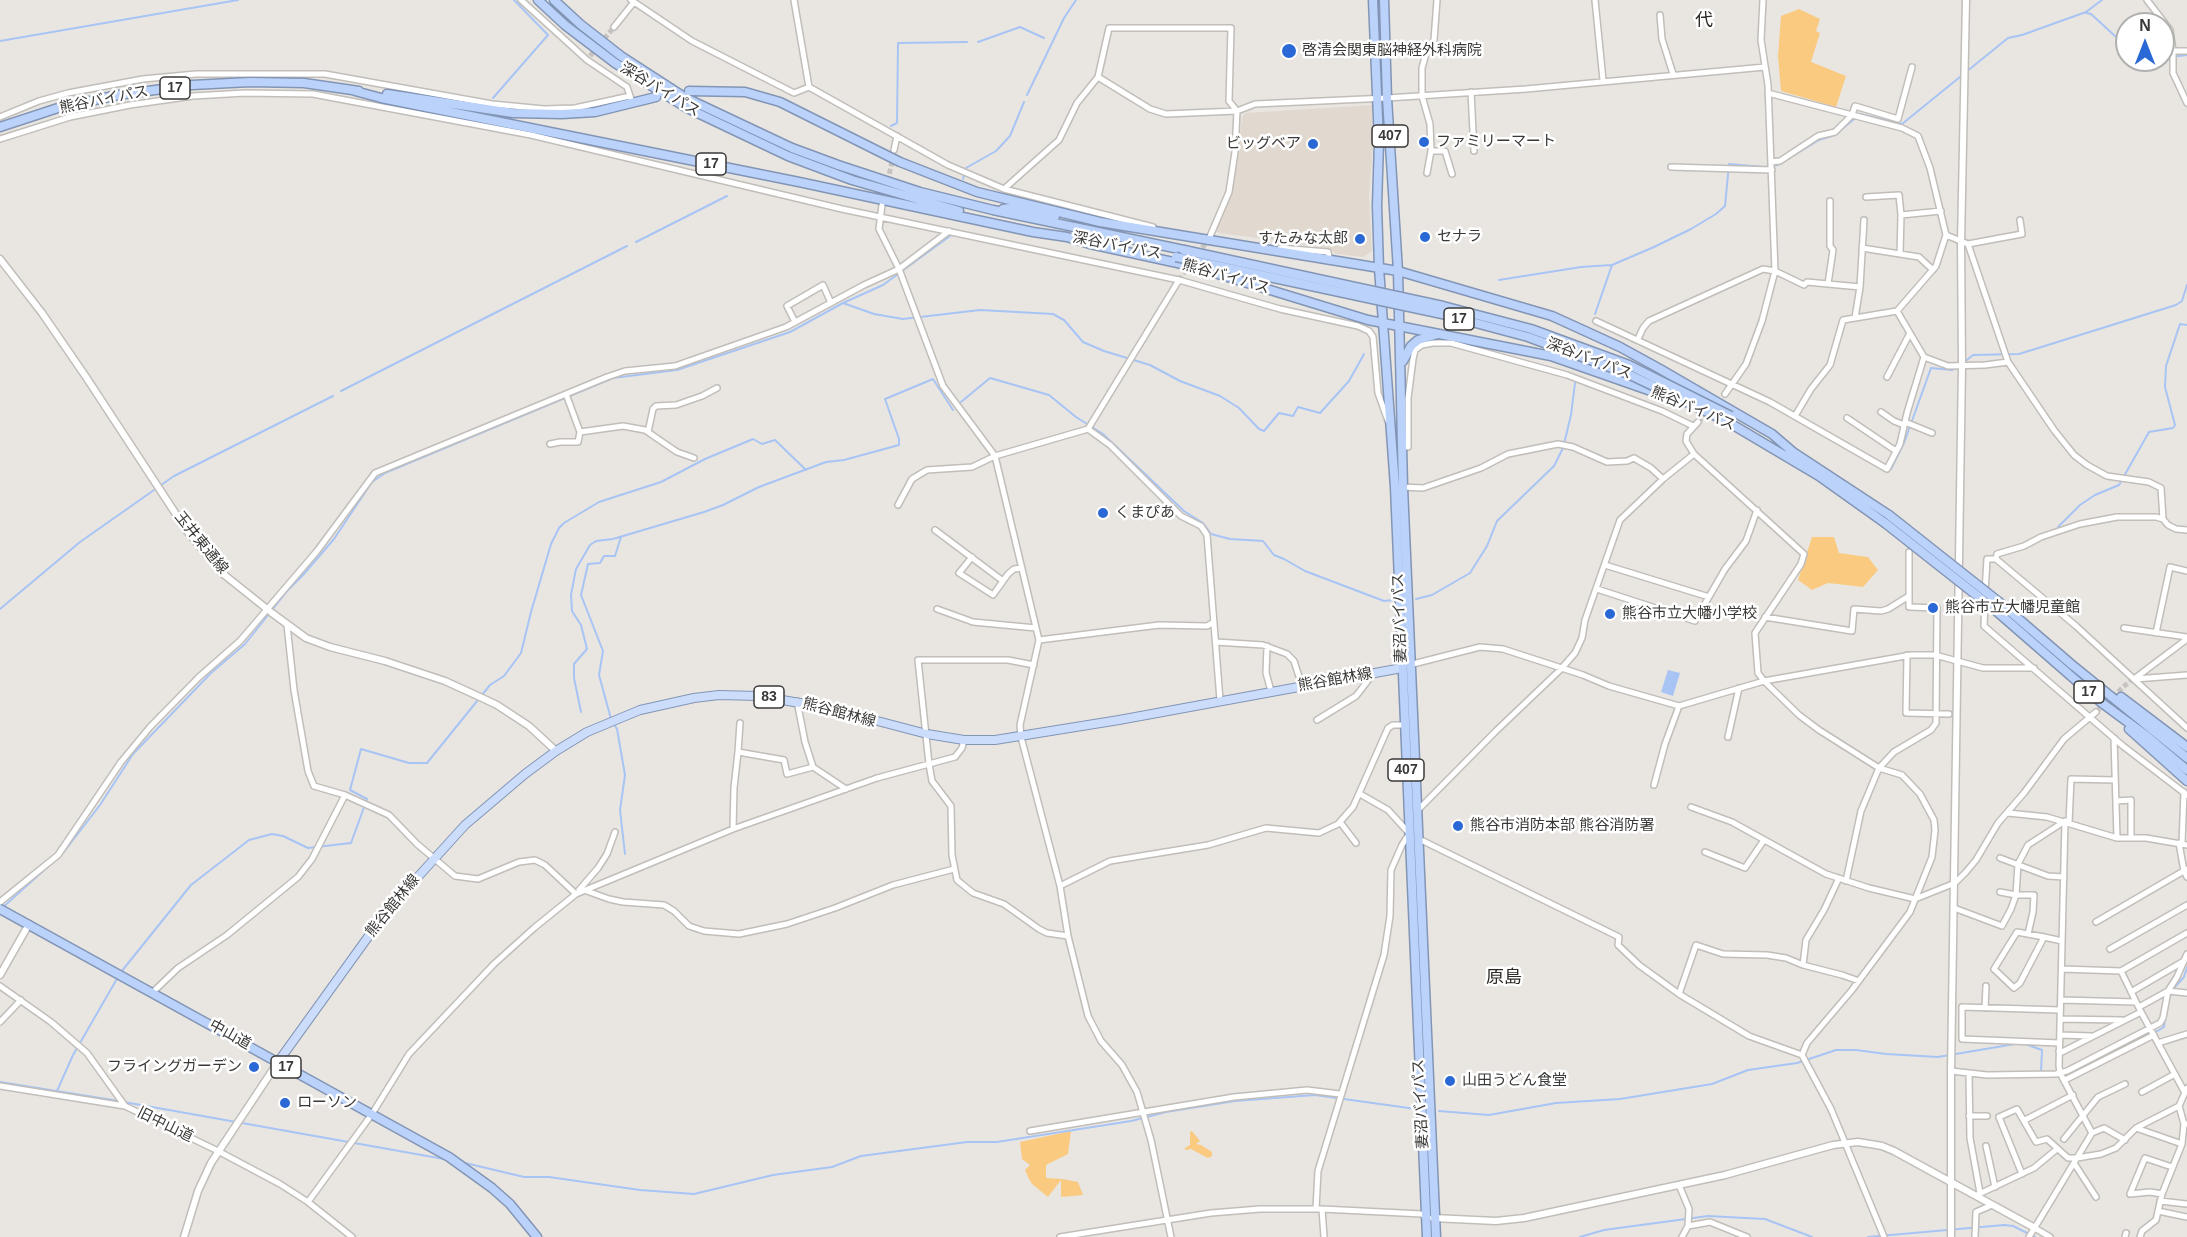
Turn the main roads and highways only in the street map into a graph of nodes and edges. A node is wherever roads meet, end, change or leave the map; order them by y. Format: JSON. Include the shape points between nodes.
{"nodes":[{"id":1,"x":538,"y":0,"type":"edge"},
{"id":2,"x":554,"y":0,"type":"edge"},
{"id":3,"x":1373,"y":0,"type":"edge"},
{"id":4,"x":1384,"y":0,"type":"edge"},
{"id":5,"x":355,"y":91,"type":"junction"},
{"id":6,"x":689,"y":91,"type":"dead end"},
{"id":7,"x":656,"y":98,"type":"dead end"},
{"id":8,"x":0,"y":127,"type":"edge"},
{"id":9,"x":993,"y":210,"type":"junction"},
{"id":10,"x":1100,"y":222,"type":"junction"},
{"id":11,"x":1066,"y":237,"type":"junction"},
{"id":12,"x":1379,"y":268,"type":"junction"},
{"id":13,"x":1398,"y":271,"type":"junction"},
{"id":14,"x":1383,"y":323,"type":"junction"},
{"id":15,"x":1400,"y":325,"type":"junction"},
{"id":16,"x":1442,"y":333,"type":"junction"},
{"id":17,"x":1401,"y":365,"type":"junction"},
{"id":18,"x":1730,"y":419,"type":"junction"},
{"id":19,"x":1793,"y":452,"type":"junction"},
{"id":20,"x":1399,"y":487,"type":"junction"},
{"id":21,"x":1887,"y":519,"type":"junction"},
{"id":22,"x":1996,"y":605,"type":"junction"},
{"id":23,"x":2071,"y":664,"type":"junction"},
{"id":24,"x":1402,"y":668,"type":"junction"},
{"id":25,"x":2102,"y":703,"type":"junction"},
{"id":26,"x":2187,"y":747,"type":"edge"},
{"id":27,"x":2187,"y":758,"type":"edge"},
{"id":28,"x":2187,"y":770,"type":"edge"},
{"id":29,"x":2187,"y":781,"type":"edge"},
{"id":30,"x":1414,"y":830,"type":"junction"},
{"id":31,"x":2,"y":910,"type":"edge"},
{"id":32,"x":279,"y":1062,"type":"junction"},
{"id":33,"x":1431,"y":1218,"type":"junction"},
{"id":34,"x":537,"y":1237,"type":"edge"},
{"id":35,"x":1427,"y":1237,"type":"edge"},
{"id":36,"x":1436,"y":1237,"type":"edge"}],
"edges":[{"from":1,"to":11,"type":"highway","name":"深谷バイパス","number":"17","via":[[624,69],[687,108],[777,152],[852,180]]},
{"from":2,"to":9,"type":"highway","name":"深谷バイパス","number":"17","via":[[621,56],[686,98],[738,123],[838,165],[920,192]]},
{"from":3,"to":12,"type":"highway","name":"妻沼バイパス","number":"407"},
{"from":4,"to":13,"type":"highway","name":"妻沼バイパス","number":"407"},
{"from":5,"to":7,"type":"highway","number":"17","via":[[513,113],[595,112],[631,100]]},
{"from":5,"to":8,"type":"highway","name":"熊谷バイパス","number":"17","via":[[304,83],[194,85],[118,94]]},
{"from":5,"to":11,"type":"highway","number":"17","via":[[532,132]]},
{"from":6,"to":10,"type":"highway","number":"17","via":[[745,92],[780,102],[900,162],[977,192]]},
{"from":9,"to":10,"type":"highway","number":"17","via":[[1010,208]]},
{"from":9,"to":18,"type":"highway","name":"深谷バイパス","number":"17","bridge":true,"via":[[1443,306],[1531,329],[1629,365]]},
{"from":10,"to":12,"type":"highway","number":"17"},
{"from":11,"to":14,"type":"highway","name":"熊谷バイパス","number":"17","via":[[1218,274]]},
{"from":11,"to":18,"type":"highway","name":"深谷バイパス","number":"17","bridge":true,"via":[[1442,314],[1528,337],[1626,373]]},
{"from":12,"to":13,"type":"highway","number":"17"},
{"from":12,"to":14,"type":"highway","name":"妻沼バイパス","number":"407"},
{"from":13,"to":15,"type":"highway","name":"妻沼バイパス","number":"407"},
{"from":13,"to":19,"type":"highway","number":"17","via":[[1552,316],[1620,347],[1772,434]]},
{"from":14,"to":15,"type":"highway","name":"熊谷バイパス","number":"17"},
{"from":14,"to":20,"type":"highway","name":"妻沼バイパス","number":"407"},
{"from":15,"to":16,"type":"highway","name":"熊谷バイパス","number":"17"},
{"from":15,"to":17,"type":"highway","name":"妻沼バイパス","number":"407"},
{"from":16,"to":17,"type":"highway","via":[[1418,340]]},
{"from":16,"to":18,"type":"highway","name":"熊谷バイパス","number":"17","bridge":true,"via":[[1551,356]]},
{"from":17,"to":20,"type":"highway","name":"妻沼バイパス","number":"407","via":[[1403,447]]},
{"from":18,"to":19,"type":"highway","name":"熊谷バイパス","number":"17"},
{"from":18,"to":21,"type":"highway","name":"熊谷バイパス","number":"17"},
{"from":19,"to":21,"type":"highway","name":"熊谷バイパス","number":"17"},
{"from":20,"to":24,"type":"highway","name":"妻沼バイパス","number":"407"},
{"from":20,"to":30,"type":"highway","name":"妻沼バイパス","number":"407","via":[[1412,663],[1417,811]]},
{"from":21,"to":22,"type":"highway","name":"熊谷バイパス","number":"17","bridge":true},
{"from":22,"to":23,"type":"highway","name":"熊谷バイパス","number":"17"},
{"from":22,"to":25,"type":"highway","name":"熊谷バイパス","number":"17"},
{"from":23,"to":26,"type":"highway","number":"17"},
{"from":23,"to":27,"type":"highway","name":"熊谷バイパス","number":"17"},
{"from":24,"to":30,"type":"highway","name":"妻沼バイパス","number":"407"},
{"from":24,"to":32,"type":"main road","name":"熊谷館林線","number":"83","via":[[995,740],[927,734],[797,701],[736,695],[694,698],[640,710],[587,732],[556,751],[465,825],[370,933]]},
{"from":25,"to":28,"type":"highway","name":"熊谷バイパス","number":"17"},
{"from":25,"to":29,"type":"highway","number":"17"},
{"from":30,"to":33,"type":"highway","name":"妻沼バイパス","number":"407"},
{"from":30,"to":33,"type":"highway","name":"妻沼バイパス","number":"407","via":[[1419,839]]},
{"from":31,"to":32,"type":"highway","name":"中山道","number":"17"},
{"from":32,"to":34,"type":"highway","name":"中山道","number":"17","via":[[461,1165],[510,1204]]},
{"from":33,"to":35,"type":"highway","name":"妻沼バイパス","number":"407"},
{"from":33,"to":36,"type":"highway","name":"妻沼バイパス","number":"407"}]}
